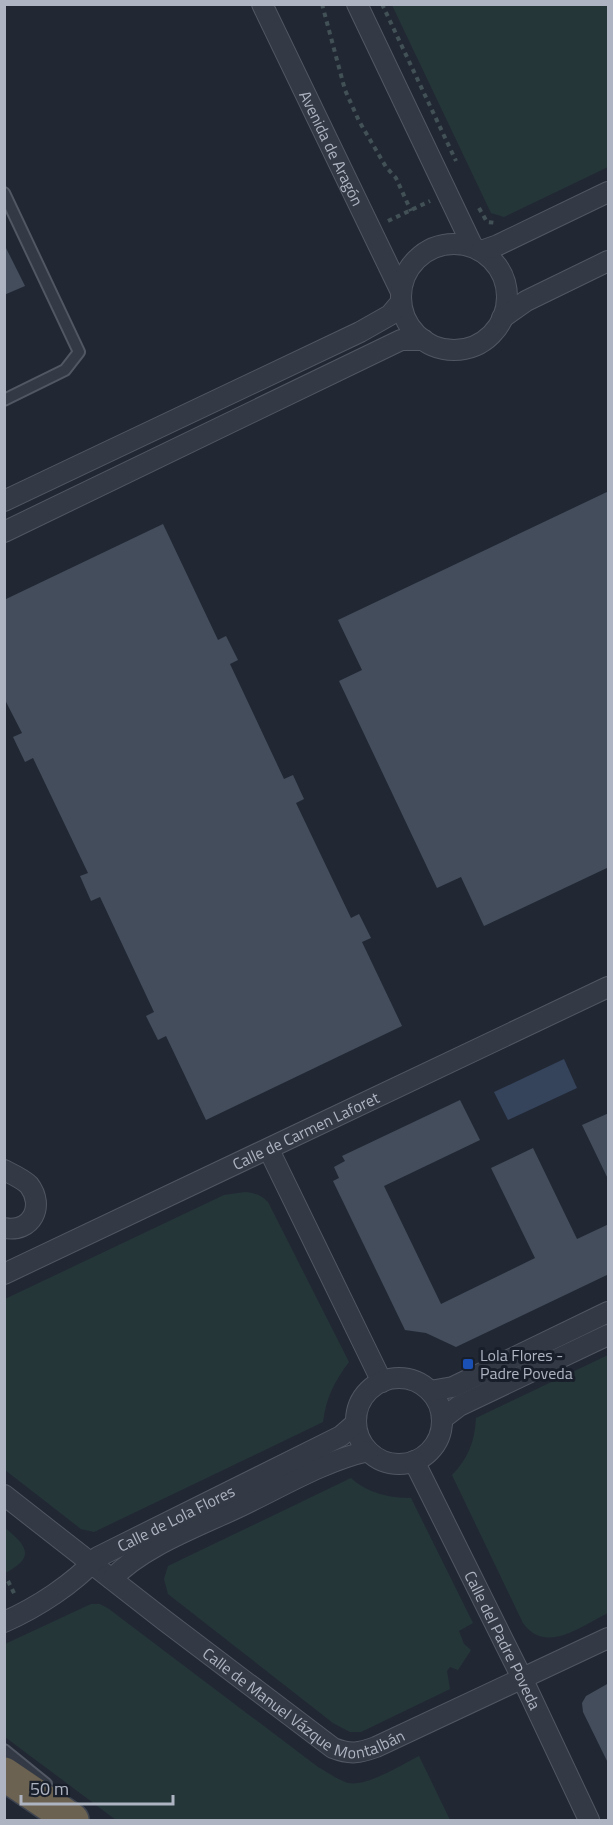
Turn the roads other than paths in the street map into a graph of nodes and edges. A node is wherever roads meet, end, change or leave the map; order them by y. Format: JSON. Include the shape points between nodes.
{"nodes":[{"id":1,"x":262,"y":4,"type":"edge"},
{"id":2,"x":357,"y":4,"type":"edge"},
{"id":3,"x":609,"y":192,"type":"edge"},
{"id":4,"x":5,"y":193,"type":"edge"},
{"id":5,"x":477,"y":249,"type":"junction"},
{"id":6,"x":609,"y":261,"type":"edge"},
{"id":7,"x":401,"y":297,"type":"junction"},
{"id":8,"x":502,"y":318,"type":"junction"},
{"id":9,"x":424,"y":340,"type":"junction"},
{"id":10,"x":4,"y":400,"type":"edge"},
{"id":11,"x":4,"y":501,"type":"edge"},
{"id":12,"x":4,"y":532,"type":"edge"},
{"id":13,"x":609,"y":987,"type":"edge"},
{"id":14,"x":269,"y":1150,"type":"junction"},
{"id":15,"x":4,"y":1170,"type":"edge"},
{"id":16,"x":4,"y":1228,"type":"edge"},
{"id":17,"x":4,"y":1274,"type":"edge"},
{"id":18,"x":609,"y":1312,"type":"edge"},
{"id":19,"x":609,"y":1335,"type":"edge"},
{"id":20,"x":382,"y":1382,"type":"junction"},
{"id":21,"x":430,"y":1391,"type":"junction"},
{"id":22,"x":442,"y":1419,"type":"junction"},
{"id":23,"x":356,"y":1424,"type":"junction"},
{"id":24,"x":368,"y":1451,"type":"junction"},
{"id":25,"x":414,"y":1461,"type":"junction"},
{"id":26,"x":4,"y":1495,"type":"edge"},
{"id":27,"x":92,"y":1563,"type":"junction"},
{"id":28,"x":112,"y":1579,"type":"junction"},
{"id":29,"x":4,"y":1622,"type":"edge"},
{"id":30,"x":609,"y":1638,"type":"edge"},
{"id":31,"x":522,"y":1678,"type":"junction"},
{"id":32,"x":4,"y":1750,"type":"edge"},
{"id":33,"x":4,"y":1774,"type":"edge"},
{"id":34,"x":56,"y":1792,"type":"dead end"},
{"id":35,"x":72,"y":1821,"type":"edge"},
{"id":36,"x":589,"y":1821,"type":"edge"}],
"edges":[{"from":1,"to":7,"type":"street","name":"Avenida de Aragón"},
{"from":2,"to":5,"type":"street"},
{"from":3,"to":5,"type":"street","via":[[498,245]]},
{"from":4,"to":10,"type":"lane","via":[[79,352],[65,370]]},
{"from":5,"to":7,"type":"street","via":[[448,244],[425,252],[405,277]]},
{"from":5,"to":8,"type":"street","via":[[495,264],[504,281],[507,300]]},
{"from":6,"to":8,"type":"street","via":[[525,301]]},
{"from":7,"to":9,"type":"street","via":[[405,317]]},
{"from":7,"to":11,"type":"street","via":[[390,315],[360,333]]},
{"from":8,"to":9,"type":"street","via":[[483,341],[469,348],[453,350]]},
{"from":9,"to":12,"type":"street","via":[[401,340]]},
{"from":13,"to":14,"type":"street","name":"Calle de Carmen Laforet"},
{"from":14,"to":17,"type":"street","name":"Calle de Carmen Laforet"},
{"from":14,"to":20,"type":"street"},
{"from":15,"to":16,"type":"street","via":[[28,1184],[37,1200],[35,1213],[28,1222],[14,1230]]},
{"from":18,"to":21,"type":"street","via":[[453,1387]]},
{"from":19,"to":22,"type":"street","via":[[459,1406]]},
{"from":20,"to":21,"type":"street","via":[[402,1378]]},
{"from":20,"to":23,"type":"street","via":[[363,1398]]},
{"from":21,"to":22,"type":"street"},
{"from":22,"to":25,"type":"street","via":[[438,1440]]},
{"from":23,"to":24,"type":"street"},
{"from":23,"to":27,"type":"street","name":"Calle de Lola Flores","via":[[341,1436]]},
{"from":24,"to":25,"type":"street","via":[[390,1463]]},
{"from":24,"to":28,"type":"street","name":"Calle de Lola Flores","via":[[338,1460],[164,1543],[122,1568]]},
{"from":25,"to":31,"type":"street","name":"Calle del Padre Poveda"},
{"from":26,"to":27,"type":"street"},
{"from":27,"to":28,"type":"street"},
{"from":27,"to":29,"type":"street","name":"Calle de Lola Flores","via":[[24,1613]]},
{"from":28,"to":31,"type":"street","name":"Calle de Manuel Vázque Montalbán","via":[[333,1748],[346,1753],[376,1747]]},
{"from":30,"to":31,"type":"street","name":"Calle de Manuel Vázque Montalbán"},
{"from":31,"to":36,"type":"street","name":"Calle del Padre Poveda"},
{"from":32,"to":34,"type":"lane"},
{"from":33,"to":35,"type":"highway"}]}
